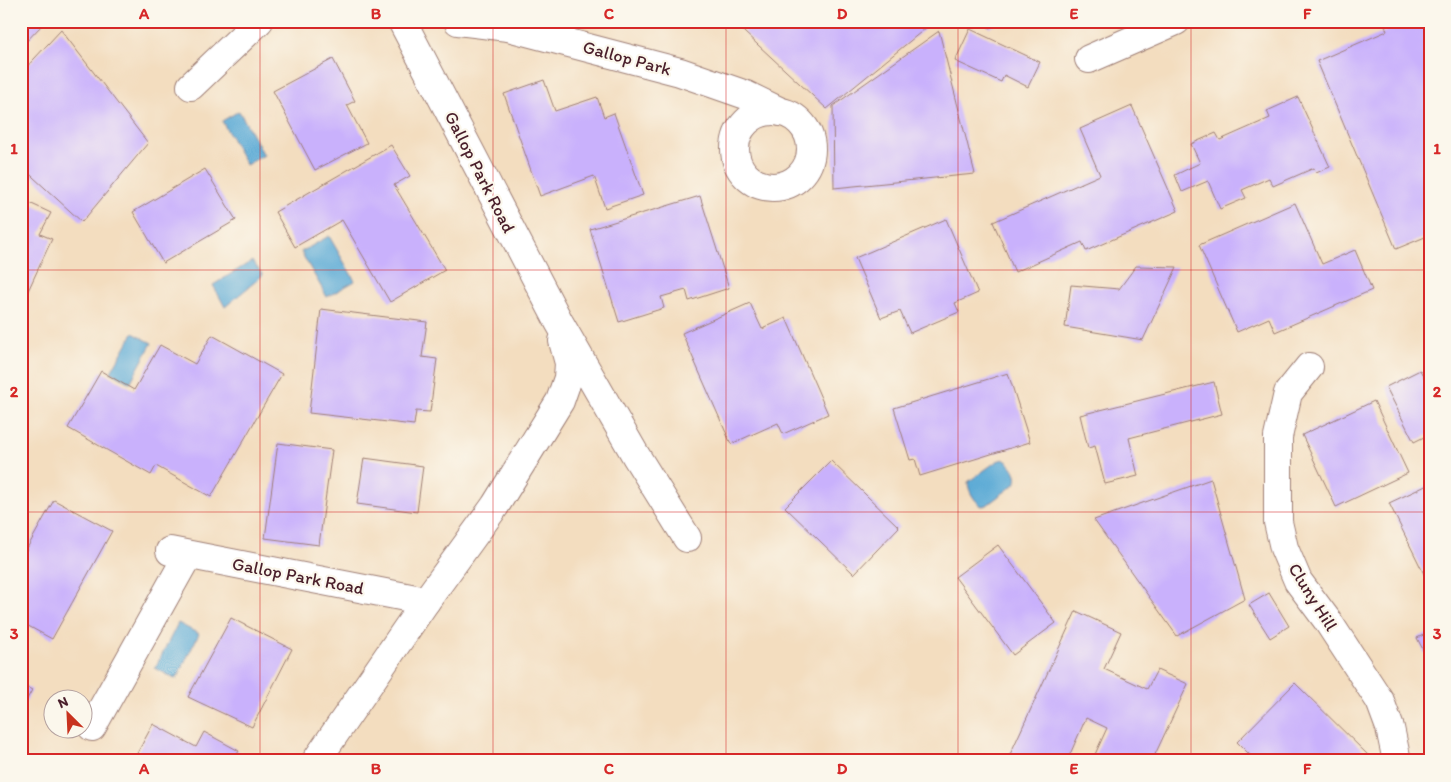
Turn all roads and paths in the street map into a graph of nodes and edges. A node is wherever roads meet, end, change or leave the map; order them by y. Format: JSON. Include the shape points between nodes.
{"nodes":[{"id":1,"x":259,"y":21,"type":"edge"},
{"id":2,"x":402,"y":21,"type":"edge"},
{"id":3,"x":458,"y":21,"type":"edge"},
{"id":4,"x":1176,"y":21,"type":"edge"},
{"id":5,"x":1089,"y":59,"type":"dead end"},
{"id":6,"x":707,"y":82,"type":"junction"},
{"id":7,"x":191,"y":86,"type":"dead end"},
{"id":8,"x":781,"y":112,"type":"junction"},
{"id":9,"x":734,"y":142,"type":"junction"},
{"id":10,"x":559,"y":322,"type":"junction"},
{"id":11,"x":1309,"y":367,"type":"dead end"},
{"id":12,"x":687,"y":538,"type":"dead end"},
{"id":13,"x":426,"y":601,"type":"junction"},
{"id":14,"x":92,"y":727,"type":"dead end"},
{"id":15,"x":316,"y":761,"type":"edge"},
{"id":16,"x":1397,"y":761,"type":"edge"}],
"edges":[{"from":1,"to":7,"type":"street"},
{"from":2,"to":10,"type":"street","name":"Gallop Park Road"},
{"from":3,"to":6,"type":"street","name":"Gallop Park","via":[[508,27]]},
{"from":4,"to":5,"type":"street"},
{"from":6,"to":8,"type":"street","name":"Gallop Park","via":[[746,94]]},
{"from":6,"to":9,"type":"street","name":"Gallop Park","via":[[728,100]]},
{"from":8,"to":9,"type":"street","via":[[765,112],[752,118],[742,127]]},
{"from":8,"to":9,"type":"street","name":"Gallop Park","via":[[804,126],[810,138],[808,166],[798,178],[784,186],[768,188],[752,182],[739,168]]},
{"from":10,"to":12,"type":"street","name":"Gallop Park Road"},
{"from":10,"to":13,"type":"street","name":"Gallop Park Road","via":[[568,363],[568,378],[560,401],[495,506]]},
{"from":11,"to":16,"type":"street","name":"Cluny Hill","via":[[1288,394],[1278,437],[1278,522],[1284,548],[1298,581],[1380,700]]},
{"from":13,"to":14,"type":"street","name":"Gallop Park Road","via":[[179,553]]},
{"from":13,"to":15,"type":"street","name":"Gallop Park Road"}]}
